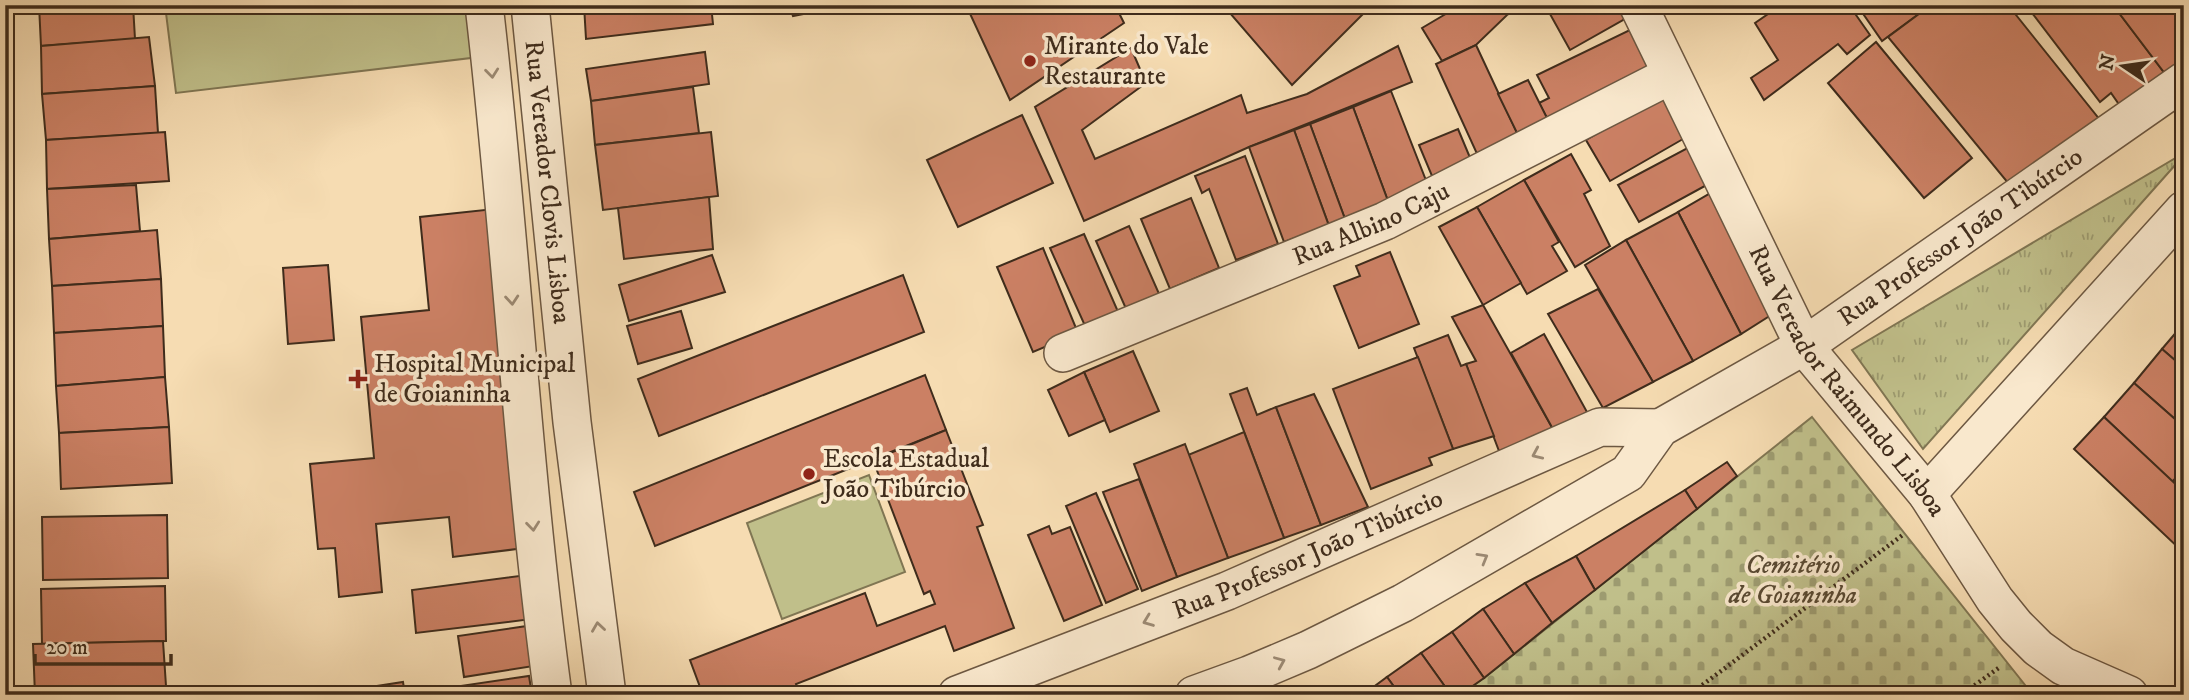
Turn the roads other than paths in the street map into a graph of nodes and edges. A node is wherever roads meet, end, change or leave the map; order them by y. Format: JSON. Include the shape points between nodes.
{"nodes":[{"id":1,"x":484,"y":5,"type":"edge"},
{"id":2,"x":530,"y":5,"type":"edge"},
{"id":3,"x":1638,"y":5,"type":"edge"},
{"id":4,"x":1671,"y":75,"type":"junction"},
{"id":5,"x":2184,"y":82,"type":"edge"},
{"id":6,"x":548,"y":188,"type":"junction"},
{"id":7,"x":503,"y":195,"type":"junction"},
{"id":8,"x":2184,"y":210,"type":"edge"},
{"id":9,"x":1804,"y":346,"type":"junction"},
{"id":10,"x":1063,"y":353,"type":"dead end"},
{"id":11,"x":572,"y":422,"type":"junction"},
{"id":12,"x":523,"y":426,"type":"junction"},
{"id":13,"x":1660,"y":428,"type":"junction"},
{"id":14,"x":1927,"y":494,"type":"junction"},
{"id":15,"x":552,"y":695,"type":"edge"},
{"id":16,"x":607,"y":695,"type":"edge"},
{"id":17,"x":957,"y":695,"type":"edge"},
{"id":18,"x":1194,"y":695,"type":"edge"},
{"id":19,"x":2129,"y":695,"type":"edge"}],
"edges":[{"from":1,"to":7,"type":"street","name":"Rua Vereador Clovis Lisboa","one_way":true},
{"from":2,"to":6,"type":"street","name":"Rua Vereador Clovis Lisboa"},
{"from":3,"to":4,"type":"street","name":"Rua Vereador Raimundo Lisboa"},
{"from":4,"to":9,"type":"street","name":"Rua Vereador Raimundo Lisboa"},
{"from":4,"to":10,"type":"street","name":"Rua Albino Caju","via":[[1385,221]]},
{"from":5,"to":9,"type":"street","name":"Rua Professor João Tibúrcio"},
{"from":6,"to":7,"type":"street"},
{"from":6,"to":11,"type":"street","name":"Rua Vereador Clovis Lisboa"},
{"from":7,"to":12,"type":"street","name":"Rua Vereador Clovis Lisboa","one_way":true},
{"from":8,"to":14,"type":"street"},
{"from":9,"to":13,"type":"street","name":"Rua Professor João Tibúrcio"},
{"from":9,"to":14,"type":"street","name":"Rua Vereador Raimundo Lisboa"},
{"from":11,"to":12,"type":"street"},
{"from":16,"to":11,"type":"street","name":"Rua Vereador Clovis Lisboa","one_way":true},
{"from":12,"to":15,"type":"street","name":"Rua Vereador Clovis Lisboa","one_way":true},
{"from":13,"to":17,"type":"street","name":"Rua Professor João Tibúrcio","one_way":true,"via":[[1600,427],[1227,591]]},
{"from":18,"to":13,"type":"street","name":"Rua Professor João Tibúrcio","one_way":true,"via":[[1308,650],[1467,567],[1628,473]]},
{"from":14,"to":19,"type":"street","name":"Rua Vereador Raimundo Lisboa","via":[[1995,600],[2038,648],[2063,666]]}]}
